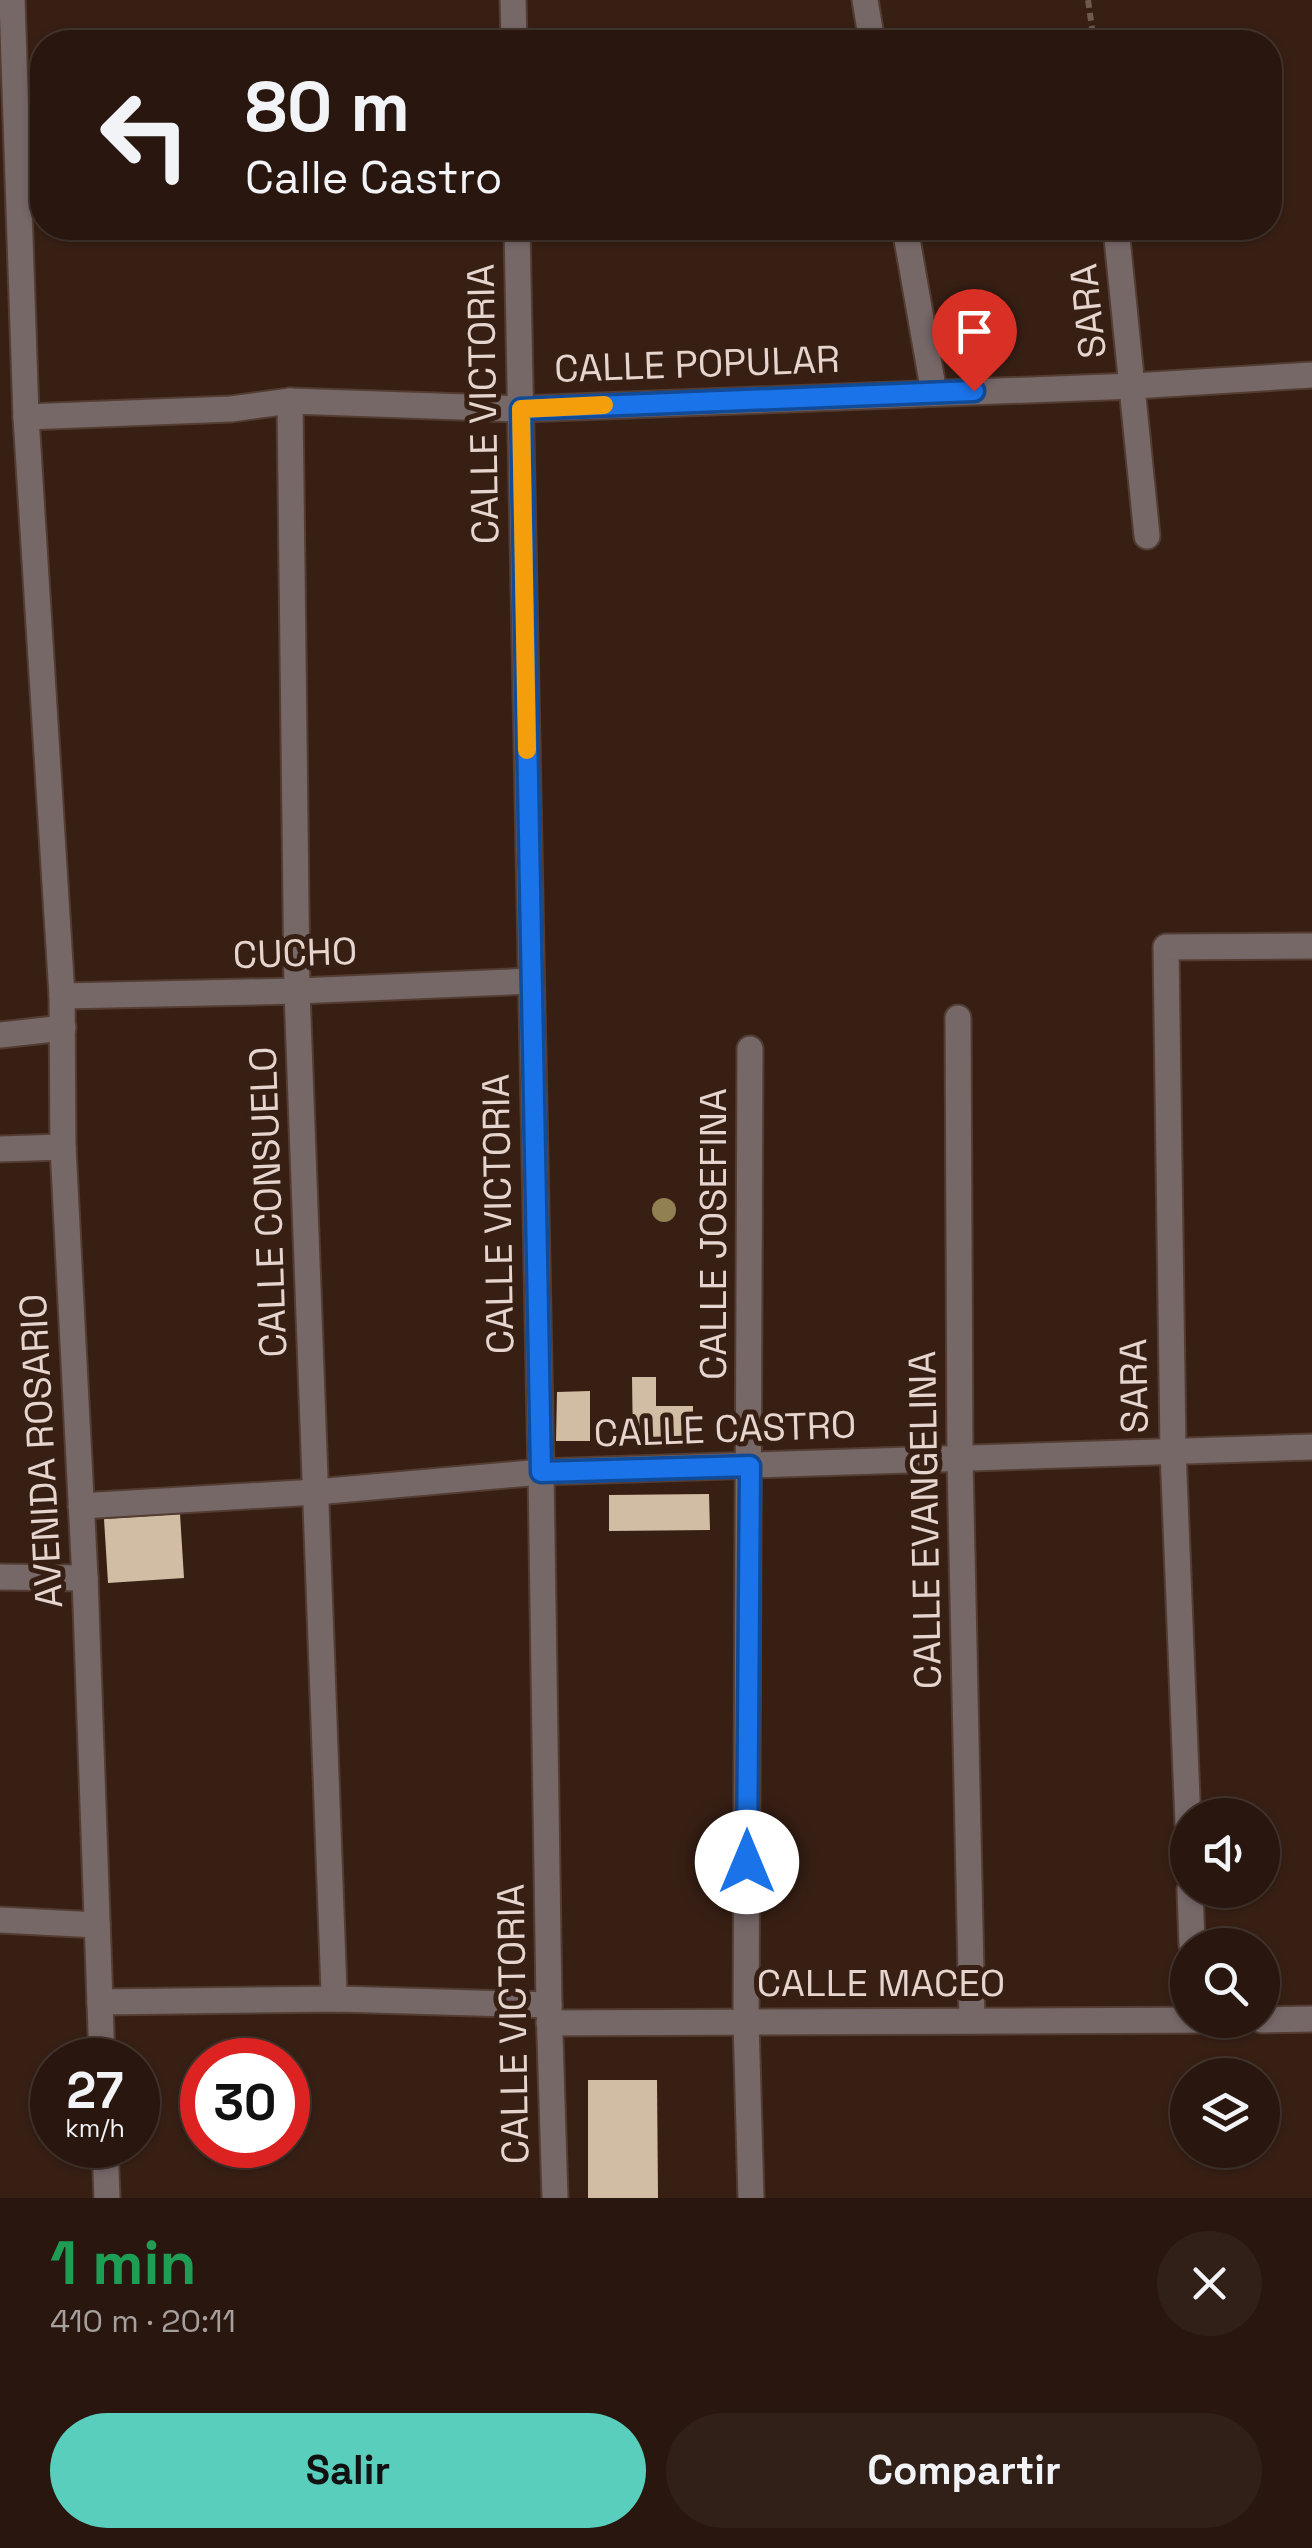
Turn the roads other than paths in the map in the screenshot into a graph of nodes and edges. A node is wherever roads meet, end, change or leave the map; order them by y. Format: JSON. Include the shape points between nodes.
{"nodes":[{"id":1,"x":12,"y":0,"type":"edge"},
{"id":2,"x":513,"y":0,"type":"edge"},
{"id":3,"x":865,"y":0,"type":"edge"},
{"id":4,"x":514,"y":30,"type":"edge"},
{"id":5,"x":870,"y":30,"type":"edge"},
{"id":6,"x":517,"y":240,"type":"edge"},
{"id":7,"x":907,"y":240,"type":"edge"},
{"id":8,"x":1117,"y":240,"type":"edge"},
{"id":9,"x":12,"y":334,"type":"edge"},
{"id":10,"x":1312,"y":375,"type":"edge"},
{"id":11,"x":1134,"y":386,"type":"junction"},
{"id":12,"x":934,"y":392,"type":"junction"},
{"id":13,"x":290,"y":401,"type":"junction"},
{"id":14,"x":521,"y":409,"type":"junction"},
{"id":15,"x":26,"y":417,"type":"junction"},
{"id":16,"x":1148,"y":536,"type":"dead end"},
{"id":17,"x":1312,"y":946,"type":"edge"},
{"id":18,"x":531,"y":981,"type":"junction"},
{"id":19,"x":297,"y":991,"type":"junction"},
{"id":20,"x":62,"y":996,"type":"junction"},
{"id":21,"x":958,"y":1018,"type":"dead end"},
{"id":22,"x":64,"y":1028,"type":"junction"},
{"id":23,"x":0,"y":1034,"type":"edge"},
{"id":24,"x":750,"y":1050,"type":"dead end"},
{"id":25,"x":63,"y":1147,"type":"junction"},
{"id":26,"x":0,"y":1149,"type":"edge"},
{"id":27,"x":1312,"y":1447,"type":"edge"},
{"id":28,"x":1173,"y":1450,"type":"junction"},
{"id":29,"x":960,"y":1460,"type":"junction"},
{"id":30,"x":750,"y":1466,"type":"junction"},
{"id":31,"x":541,"y":1472,"type":"junction"},
{"id":32,"x":316,"y":1492,"type":"junction"},
{"id":33,"x":82,"y":1506,"type":"junction"},
{"id":34,"x":0,"y":1577,"type":"edge"},
{"id":35,"x":85,"y":1578,"type":"junction"},
{"id":36,"x":1187,"y":1798,"type":"edge"},
{"id":37,"x":0,"y":1920,"type":"edge"},
{"id":38,"x":98,"y":1925,"type":"junction"},
{"id":39,"x":338,"y":1999,"type":"junction"},
{"id":40,"x":100,"y":2002,"type":"junction"},
{"id":41,"x":549,"y":2014,"type":"junction"},
{"id":42,"x":1312,"y":2019,"type":"edge"},
{"id":43,"x":972,"y":2020,"type":"junction"},
{"id":44,"x":1170,"y":2020,"type":"edge"},
{"id":45,"x":1280,"y":2020,"type":"edge"},
{"id":46,"x":746,"y":2021,"type":"junction"},
{"id":47,"x":101,"y":2038,"type":"edge"},
{"id":48,"x":106,"y":2168,"type":"edge"},
{"id":49,"x":107,"y":2198,"type":"edge"},
{"id":50,"x":556,"y":2198,"type":"edge"},
{"id":51,"x":752,"y":2198,"type":"edge"}],
"edges":[{"from":1,"to":9,"type":"street","name":"AVENIDA ROSARIO"},
{"from":2,"to":4,"type":"street"},
{"from":3,"to":5,"type":"street"},
{"from":6,"to":14,"type":"street","name":"CALLE VICTORIA"},
{"from":7,"to":12,"type":"street"},
{"from":8,"to":11,"type":"street","name":"SARA"},
{"from":9,"to":15,"type":"street","name":"AVENIDA ROSARIO"},
{"from":10,"to":11,"type":"street","name":"CALLE POPULAR"},
{"from":11,"to":12,"type":"street","name":"CALLE POPULAR"},
{"from":11,"to":16,"type":"street","name":"SARA"},
{"from":12,"to":14,"type":"street","name":"CALLE POPULAR"},
{"from":13,"to":14,"type":"street","name":"CALLE POPULAR"},
{"from":13,"to":15,"type":"street","name":"CALLE POPULAR"},
{"from":13,"to":19,"type":"street","name":"CALLE CONSUELO"},
{"from":14,"to":18,"type":"street","name":"CALLE VICTORIA"},
{"from":15,"to":20,"type":"street","name":"AVENIDA ROSARIO"},
{"from":17,"to":28,"type":"street","name":"SARA","via":[[1166,947]]},
{"from":18,"to":19,"type":"street","name":"CUCHO"},
{"from":18,"to":31,"type":"street","name":"CALLE VICTORIA"},
{"from":19,"to":20,"type":"street","name":"CUCHO"},
{"from":19,"to":32,"type":"street","name":"CALLE CONSUELO"},
{"from":20,"to":22,"type":"street","name":"AVENIDA ROSARIO"},
{"from":21,"to":29,"type":"street","name":"CALLE EVANGELINA"},
{"from":22,"to":23,"type":"street"},
{"from":22,"to":25,"type":"street","name":"AVENIDA ROSARIO"},
{"from":24,"to":30,"type":"street","name":"CALLE JOSEFINA"},
{"from":25,"to":26,"type":"street"},
{"from":25,"to":33,"type":"street","name":"AVENIDA ROSARIO"},
{"from":27,"to":28,"type":"street","name":"CALLE CASTRO"},
{"from":28,"to":29,"type":"street","name":"CALLE CASTRO"},
{"from":28,"to":36,"type":"street","name":"SARA"},
{"from":29,"to":30,"type":"street","name":"CALLE CASTRO"},
{"from":29,"to":43,"type":"street","name":"CALLE EVANGELINA"},
{"from":30,"to":31,"type":"street","name":"CALLE CASTRO"},
{"from":30,"to":46,"type":"street","name":"CALLE JOSEFINA"},
{"from":31,"to":32,"type":"street","name":"CALLE CASTRO"},
{"from":31,"to":41,"type":"street","name":"CALLE VICTORIA"},
{"from":32,"to":33,"type":"street","name":"CALLE CASTRO"},
{"from":32,"to":39,"type":"street","name":"CALLE CONSUELO"},
{"from":33,"to":35,"type":"street","name":"AVENIDA ROSARIO"},
{"from":34,"to":35,"type":"street"},
{"from":35,"to":38,"type":"street","name":"AVENIDA ROSARIO"},
{"from":37,"to":38,"type":"street"},
{"from":38,"to":40,"type":"street","name":"AVENIDA ROSARIO"},
{"from":39,"to":40,"type":"street","name":"CALLE MACEO"},
{"from":39,"to":41,"type":"street","name":"CALLE MACEO"},
{"from":40,"to":47,"type":"street","name":"AVENIDA ROSARIO"},
{"from":41,"to":46,"type":"street","name":"CALLE MACEO"},
{"from":41,"to":50,"type":"street","name":"CALLE VICTORIA"},
{"from":42,"to":45,"type":"street"},
{"from":43,"to":44,"type":"street","name":"CALLE MACEO"},
{"from":43,"to":46,"type":"street","name":"CALLE MACEO"},
{"from":46,"to":51,"type":"street","name":"CALLE JOSEFINA"},
{"from":48,"to":49,"type":"street"}]}
